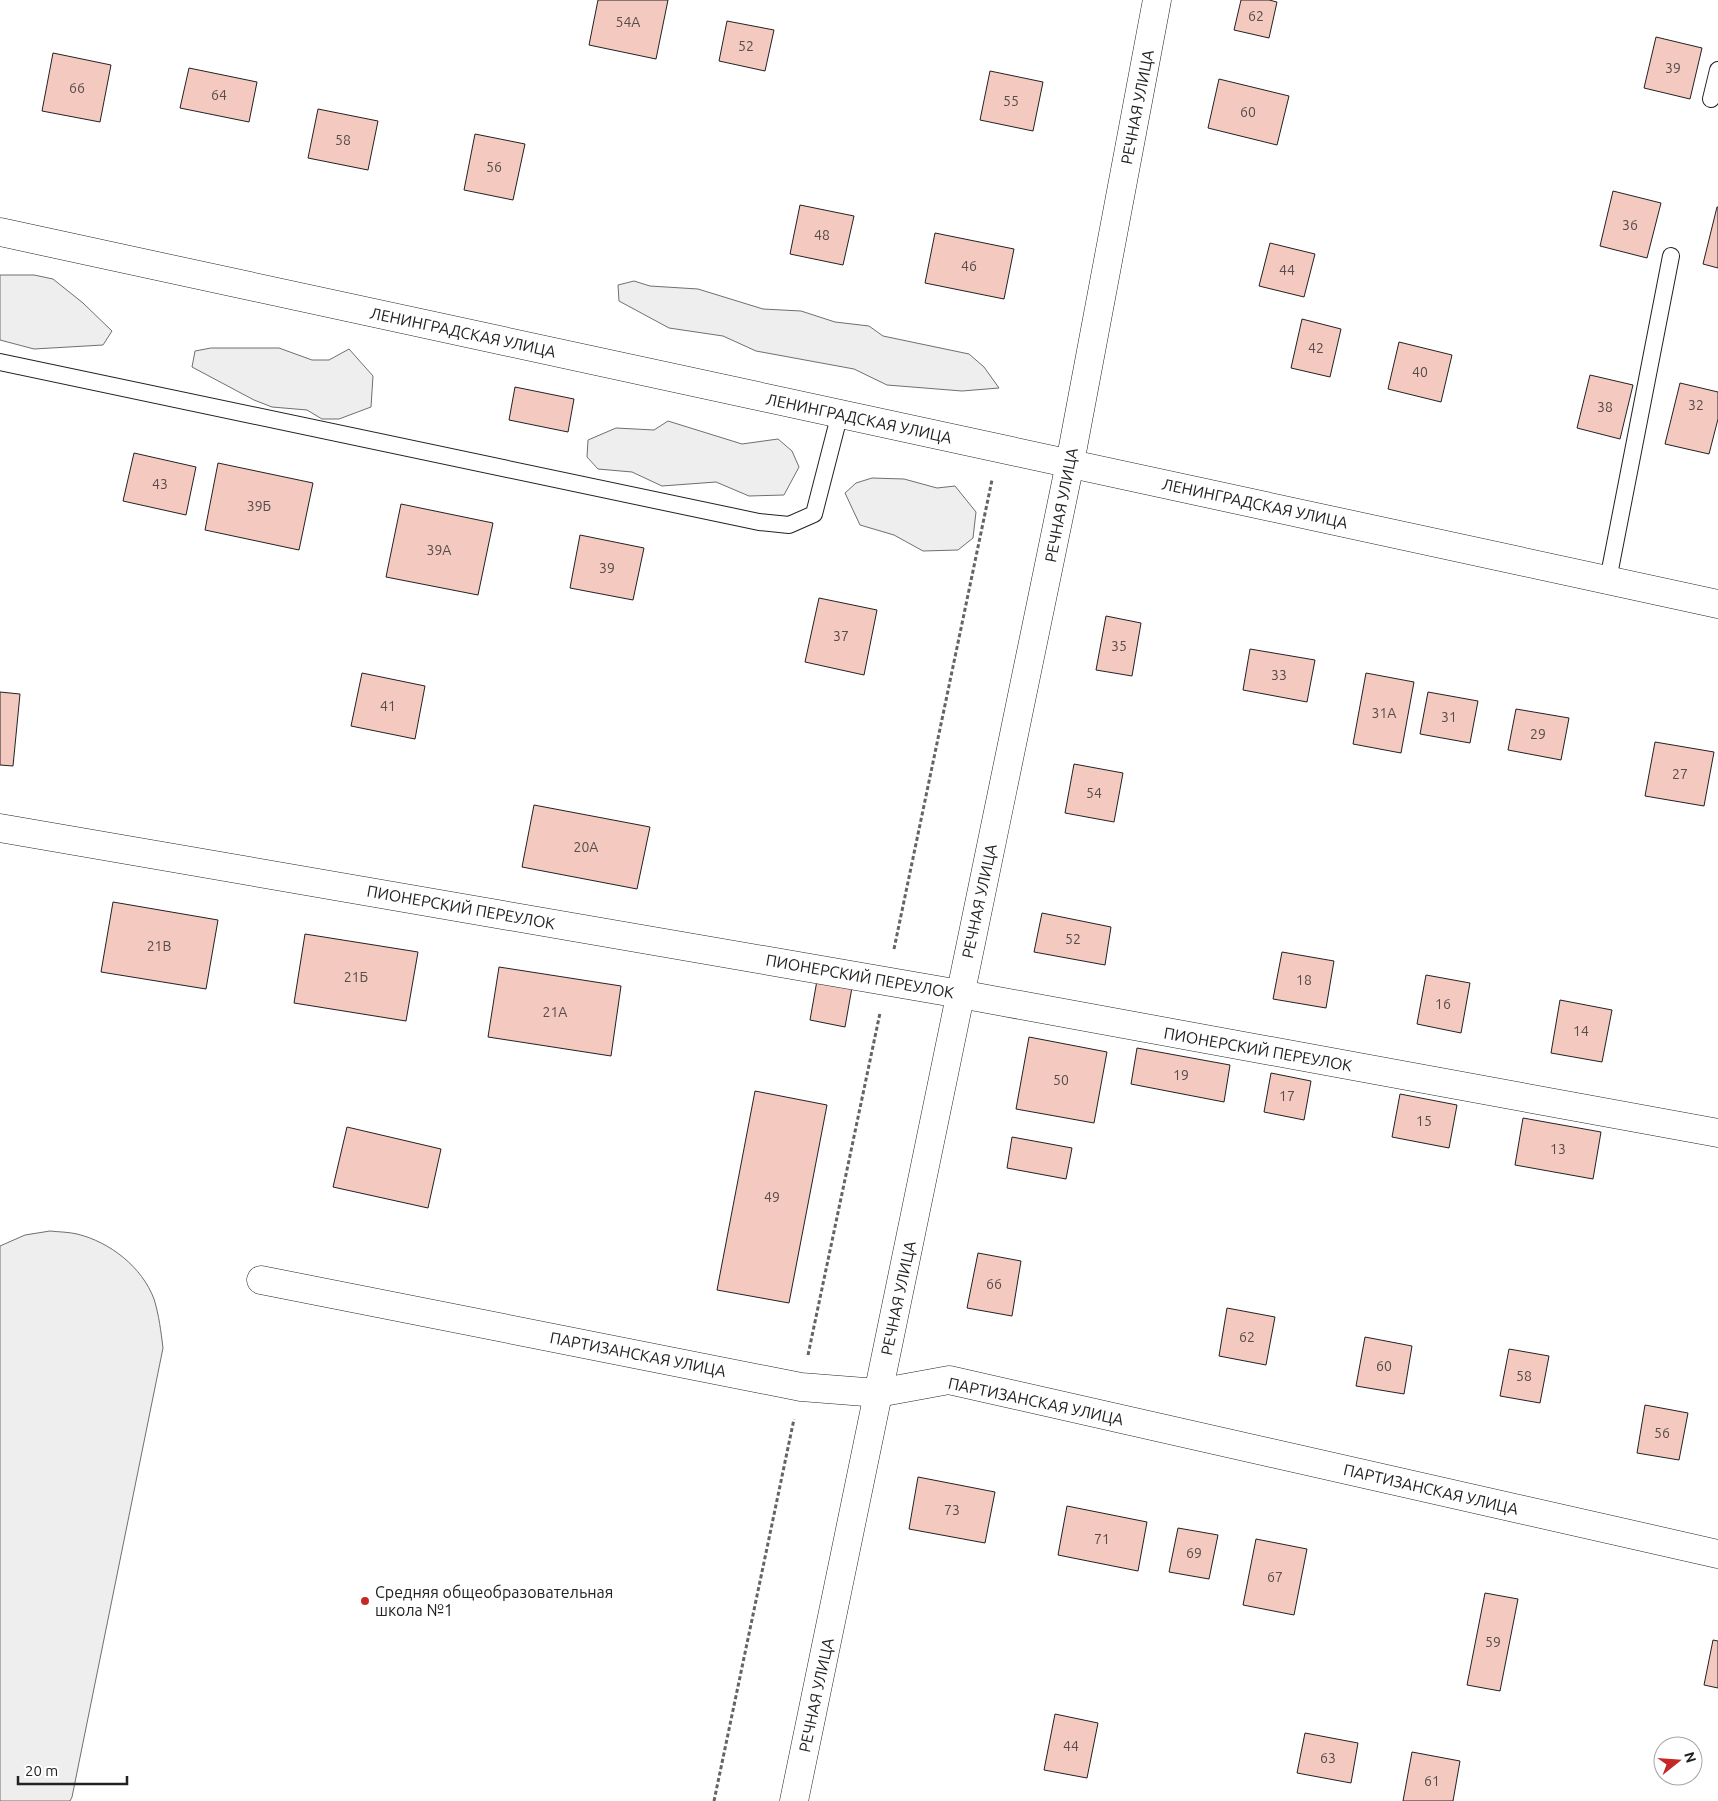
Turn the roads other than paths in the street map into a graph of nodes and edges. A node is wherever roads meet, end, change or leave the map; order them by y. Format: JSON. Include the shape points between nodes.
{"nodes":[{"id":1,"x":1157,"y":0,"type":"edge"},
{"id":2,"x":1718,"y":70,"type":"edge"},
{"id":3,"x":1712,"y":99,"type":"dead end"},
{"id":4,"x":0,"y":232,"type":"edge"},
{"id":5,"x":1671,"y":256,"type":"dead end"},
{"id":6,"x":0,"y":362,"type":"edge"},
{"id":7,"x":840,"y":414,"type":"junction"},
{"id":8,"x":1070,"y":463,"type":"junction"},
{"id":9,"x":1608,"y":580,"type":"junction"},
{"id":10,"x":1718,"y":604,"type":"edge"},
{"id":11,"x":0,"y":828,"type":"edge"},
{"id":12,"x":960,"y":994,"type":"junction"},
{"id":13,"x":1718,"y":1134,"type":"edge"},
{"id":14,"x":261,"y":1280,"type":"dead end"},
{"id":15,"x":878,"y":1393,"type":"junction"},
{"id":16,"x":1718,"y":1554,"type":"edge"},
{"id":17,"x":794,"y":1801,"type":"edge"}],
"edges":[{"from":1,"to":8,"type":"street","name":"РЕЧНАЯ УЛИЦА"},
{"from":2,"to":3,"type":"lane"},
{"from":4,"to":7,"type":"street","name":"ЛЕНИНГРАДСКАЯ УЛИЦА"},
{"from":5,"to":9,"type":"lane"},
{"from":6,"to":7,"type":"lane","via":[[789,526],[814,514]]},
{"from":7,"to":8,"type":"street","name":"ЛЕНИНГРАДСКАЯ УЛИЦА"},
{"from":8,"to":9,"type":"street","name":"ЛЕНИНГРАДСКАЯ УЛИЦА"},
{"from":8,"to":12,"type":"street","name":"РЕЧНАЯ УЛИЦА"},
{"from":9,"to":10,"type":"street","name":"ЛЕНИНГРАДСКАЯ УЛИЦА"},
{"from":11,"to":12,"type":"street","name":"ПИОНЕРСКИЙ ПЕРЕУЛОК"},
{"from":12,"to":13,"type":"street","name":"ПИОНЕРСКИЙ ПЕРЕУЛОК"},
{"from":12,"to":15,"type":"street","name":"РЕЧНАЯ УЛИЦА"},
{"from":14,"to":15,"type":"street","name":"ПАРТИЗАНСКАЯ УЛИЦА","via":[[801,1387]]},
{"from":15,"to":16,"type":"street","name":"ПАРТИЗАНСКАЯ УЛИЦА","via":[[949,1380]]},
{"from":15,"to":17,"type":"street","name":"РЕЧНАЯ УЛИЦА"}]}
